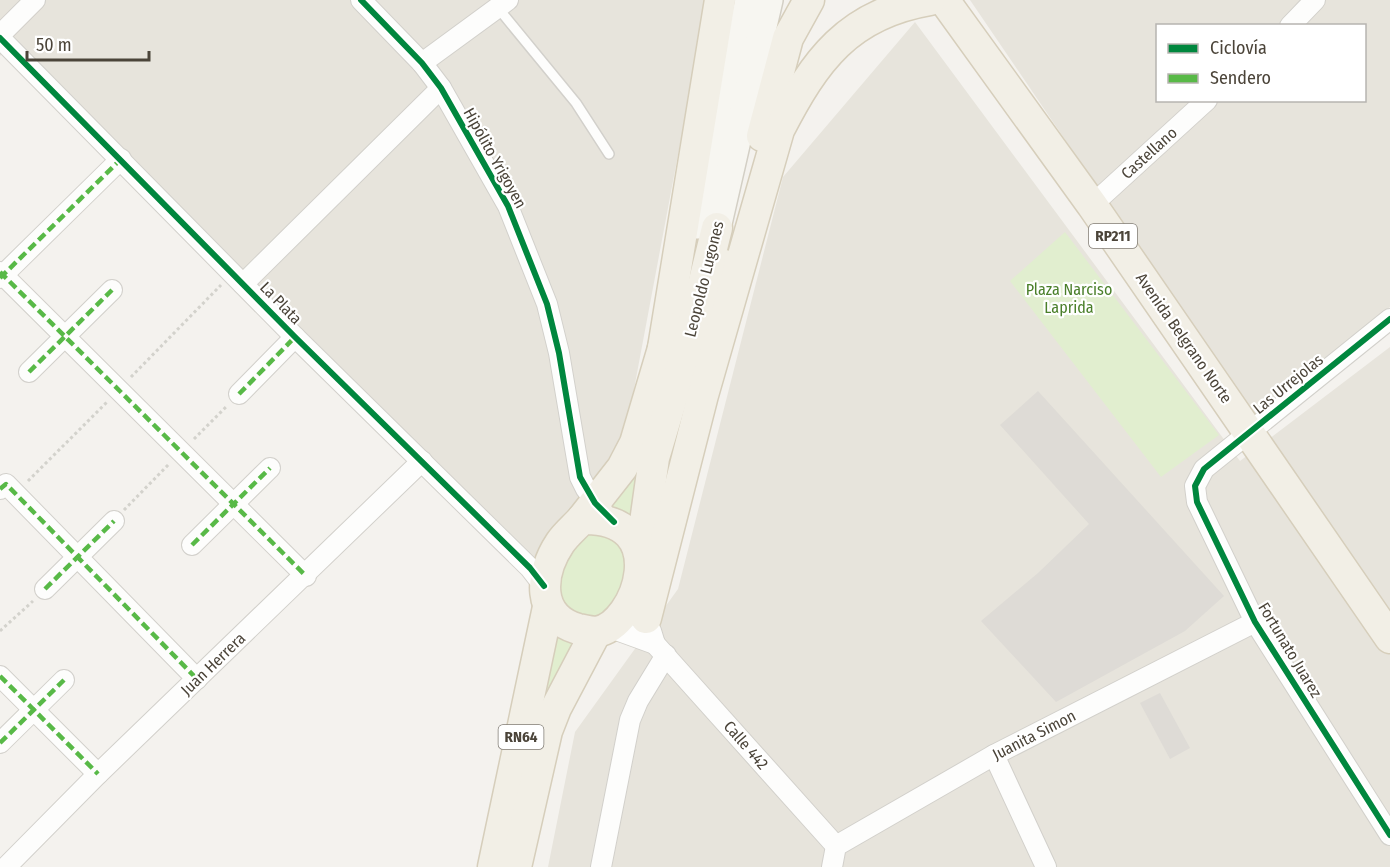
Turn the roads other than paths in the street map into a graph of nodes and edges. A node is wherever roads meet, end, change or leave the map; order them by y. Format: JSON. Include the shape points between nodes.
{"nodes":[{"id":1,"x":35,"y":0,"type":"edge"},
{"id":2,"x":361,"y":0,"type":"edge"},
{"id":3,"x":720,"y":0,"type":"edge"},
{"id":4,"x":748,"y":0,"type":"edge"},
{"id":5,"x":769,"y":0,"type":"edge"},
{"id":6,"x":808,"y":0,"type":"edge"},
{"id":7,"x":931,"y":0,"type":"edge"},
{"id":8,"x":944,"y":0,"type":"edge"},
{"id":9,"x":1316,"y":0,"type":"edge"},
{"id":10,"x":503,"y":4,"type":"edge"},
{"id":11,"x":1292,"y":24,"type":"edge"},
{"id":12,"x":0,"y":36,"type":"edge"},
{"id":13,"x":975,"y":41,"type":"junction"},
{"id":14,"x":422,"y":63,"type":"junction"},
{"id":15,"x":775,"y":87,"type":"junction"},
{"id":16,"x":441,"y":88,"type":"junction"},
{"id":17,"x":1205,"y":102,"type":"edge"},
{"id":18,"x":772,"y":150,"type":"junction"},
{"id":19,"x":609,"y":154,"type":"dead end"},
{"id":20,"x":121,"y":159,"type":"junction"},
{"id":21,"x":1092,"y":204,"type":"junction"},
{"id":22,"x":708,"y":227,"type":"junction"},
{"id":23,"x":1,"y":275,"type":"edge"},
{"id":24,"x":243,"y":284,"type":"junction"},
{"id":25,"x":112,"y":290,"type":"dead end"},
{"id":26,"x":1387,"y":328,"type":"edge"},
{"id":27,"x":66,"y":336,"type":"junction"},
{"id":28,"x":295,"y":337,"type":"junction"},
{"id":29,"x":676,"y":345,"type":"junction"},
{"id":30,"x":29,"y":372,"type":"dead end"},
{"id":31,"x":239,"y":394,"type":"dead end"},
{"id":32,"x":1249,"y":433,"type":"junction"},
{"id":33,"x":422,"y":461,"type":"junction"},
{"id":34,"x":270,"y":468,"type":"dead end"},
{"id":35,"x":1204,"y":469,"type":"joint"},
{"id":36,"x":2,"y":485,"type":"edge"},
{"id":37,"x":235,"y":504,"type":"junction"},
{"id":38,"x":597,"y":515,"type":"junction"},
{"id":39,"x":114,"y":521,"type":"dead end"},
{"id":40,"x":192,"y":545,"type":"dead end"},
{"id":41,"x":77,"y":556,"type":"junction"},
{"id":42,"x":640,"y":568,"type":"junction"},
{"id":43,"x":306,"y":576,"type":"junction"},
{"id":44,"x":45,"y":589,"type":"road end"},
{"id":45,"x":546,"y":597,"type":"junction"},
{"id":46,"x":1255,"y":622,"type":"junction"},
{"id":47,"x":602,"y":629,"type":"junction"},
{"id":48,"x":1390,"y":638,"type":"edge"},
{"id":49,"x":656,"y":639,"type":"junction"},
{"id":50,"x":0,"y":676,"type":"edge"},
{"id":51,"x":197,"y":679,"type":"junction"},
{"id":52,"x":64,"y":680,"type":"dead end"},
{"id":53,"x":33,"y":709,"type":"junction"},
{"id":54,"x":0,"y":743,"type":"edge"},
{"id":55,"x":994,"y":755,"type":"junction"},
{"id":56,"x":98,"y":774,"type":"junction"},
{"id":57,"x":1390,"y":834,"type":"edge"},
{"id":58,"x":836,"y":846,"type":"junction"},
{"id":59,"x":6,"y":867,"type":"edge"},
{"id":60,"x":492,"y":867,"type":"edge"},
{"id":61,"x":516,"y":867,"type":"edge"},
{"id":62,"x":601,"y":867,"type":"edge"},
{"id":63,"x":832,"y":867,"type":"edge"},
{"id":64,"x":1046,"y":867,"type":"edge"}],
"edges":[{"from":1,"to":12,"type":"street"},
{"from":2,"to":14,"type":"street","name":"Hipólito Yrigoyen"},
{"from":3,"to":29,"type":"main road"},
{"from":4,"to":22,"type":"main road","name":"Leopoldo Lugones"},
{"from":5,"to":22,"type":"main road","name":"Leopoldo Lugones"},
{"from":6,"to":15,"type":"main road","via":[[788,38]]},
{"from":7,"to":13,"type":"main road","name":"Avenida Belgrano Norte","number":"RP211"},
{"from":7,"to":18,"type":"main road","via":[[877,16],[835,44],[800,90]]},
{"from":8,"to":13,"type":"main road","name":"Avenida Belgrano Norte","number":"RP211"},
{"from":9,"to":11,"type":"street"},
{"from":10,"to":14,"type":"street"},
{"from":10,"to":19,"type":"lane"},
{"from":12,"to":20,"type":"street","name":"La Plata"},
{"from":13,"to":21,"type":"main road","name":"Avenida Belgrano Norte","number":"RP211"},
{"from":14,"to":16,"type":"street","name":"Hipólito Yrigoyen"},
{"from":15,"to":18,"type":"main road"},
{"from":15,"to":29,"type":"main road","via":[[738,232]]},
{"from":16,"to":24,"type":"street"},
{"from":16,"to":38,"type":"street","name":"Hipólito Yrigoyen","via":[[508,206],[526,248],[559,353],[580,477]]},
{"from":17,"to":21,"type":"street","name":"Castellano"},
{"from":18,"to":49,"type":"main road","via":[[703,395]]},
{"from":20,"to":23,"type":"street"},
{"from":20,"to":24,"type":"street","name":"La Plata"},
{"from":21,"to":32,"type":"main road","name":"Avenida Belgrano Norte","number":"RP211"},
{"from":22,"to":29,"type":"main road","name":"Leopoldo Lugones"},
{"from":23,"to":27,"type":"street"},
{"from":24,"to":28,"type":"street","name":"La Plata"},
{"from":25,"to":27,"type":"street"},
{"from":26,"to":32,"type":"street","name":"Las Urrejolas"},
{"from":27,"to":30,"type":"street"},
{"from":27,"to":37,"type":"street"},
{"from":28,"to":31,"type":"street"},
{"from":28,"to":33,"type":"street","name":"La Plata"},
{"from":29,"to":38,"type":"main road","name":"Leopoldo Lugones","via":[[635,443]]},
{"from":29,"to":42,"type":"main road","name":"Leopoldo Lugones","via":[[654,458]]},
{"from":32,"to":35,"type":"street","name":"Las Urrejolas"},
{"from":32,"to":48,"type":"main road","name":"Avenida Belgrano Norte","number":"RP211"},
{"from":33,"to":43,"type":"street","name":"Juan Herrera"},
{"from":33,"to":45,"type":"street","name":"La Plata","via":[[530,568]]},
{"from":34,"to":37,"type":"street"},
{"from":35,"to":46,"type":"street","name":"Fortunato Juarez","via":[[1195,486],[1197,502]]},
{"from":36,"to":41,"type":"street"},
{"from":37,"to":40,"type":"street"},
{"from":37,"to":43,"type":"street"},
{"from":38,"to":42,"type":"main road","via":[[630,533]]},
{"from":38,"to":45,"type":"main road","number":"RN64","via":[[561,541],[551,559]]},
{"from":39,"to":41,"type":"street"},
{"from":41,"to":44,"type":"street"},
{"from":41,"to":51,"type":"street"},
{"from":42,"to":47,"type":"main road","number":"RN64","via":[[629,603]]},
{"from":42,"to":49,"type":"street"},
{"from":43,"to":51,"type":"street","name":"Juan Herrera"},
{"from":45,"to":47,"type":"main road","via":[[562,621],[576,628]]},
{"from":45,"to":60,"type":"main road","number":"RN64"},
{"from":46,"to":55,"type":"street","name":"Juanita Simon"},
{"from":46,"to":57,"type":"street","name":"Fortunato Juarez"},
{"from":47,"to":49,"type":"street","name":"Calle 442"},
{"from":47,"to":61,"type":"main road","number":"RN64","via":[[547,731]]},
{"from":49,"to":58,"type":"street","name":"Calle 442"},
{"from":49,"to":62,"type":"street","via":[[630,720]]},
{"from":50,"to":53,"type":"street"},
{"from":51,"to":56,"type":"street","name":"Juan Herrera"},
{"from":52,"to":53,"type":"street"},
{"from":53,"to":54,"type":"street"},
{"from":53,"to":56,"type":"street"},
{"from":55,"to":58,"type":"street","name":"Juanita Simon"},
{"from":55,"to":64,"type":"street"},
{"from":56,"to":59,"type":"street","name":"Juan Herrera"},
{"from":58,"to":63,"type":"street"}]}
